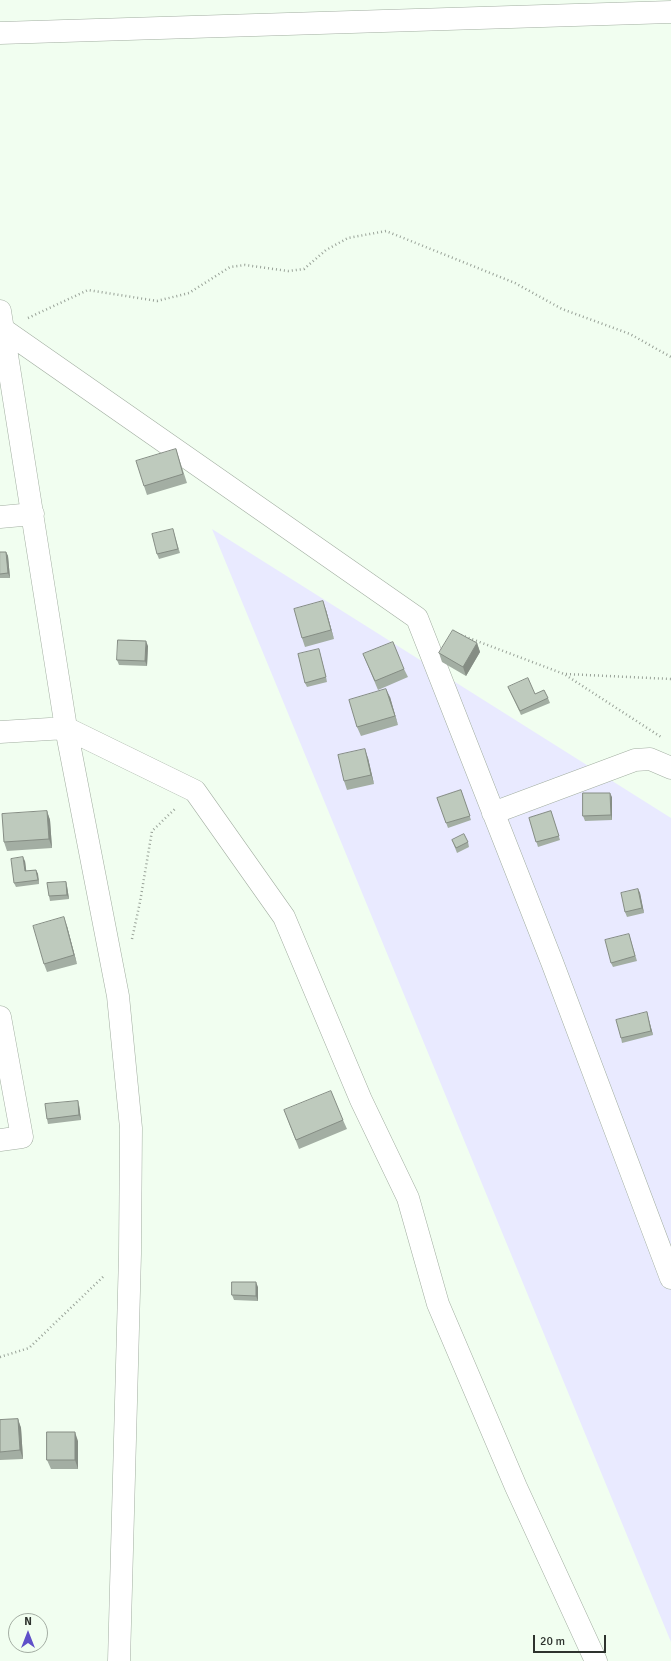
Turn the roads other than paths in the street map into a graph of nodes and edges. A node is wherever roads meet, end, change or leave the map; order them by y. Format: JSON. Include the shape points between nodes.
{"nodes":[{"id":1,"x":671,"y":12,"type":"edge"},
{"id":2,"x":0,"y":33,"type":"edge"},
{"id":3,"x":2,"y":321,"type":"edge"},
{"id":4,"x":33,"y":514,"type":"junction"},
{"id":5,"x":0,"y":517,"type":"edge"},
{"id":6,"x":66,"y":728,"type":"junction"},
{"id":7,"x":0,"y":732,"type":"edge"},
{"id":8,"x":671,"y":768,"type":"edge"},
{"id":9,"x":493,"y":813,"type":"junction"},
{"id":10,"x":0,"y":1017,"type":"edge"},
{"id":11,"x":0,"y":1140,"type":"edge"},
{"id":12,"x":671,"y":1278,"type":"edge"},
{"id":13,"x":119,"y":1661,"type":"edge"},
{"id":14,"x":596,"y":1661,"type":"edge"}],
"edges":[{"from":1,"to":2,"type":"street"},
{"from":3,"to":4,"type":"street"},
{"from":3,"to":9,"type":"street","via":[[417,618]]},
{"from":4,"to":5,"type":"street"},
{"from":4,"to":6,"type":"street"},
{"from":6,"to":7,"type":"street"},
{"from":6,"to":13,"type":"street","via":[[118,996],[131,1128]]},
{"from":6,"to":14,"type":"street","via":[[195,791],[284,917],[361,1100],[408,1198],[438,1304],[516,1487]]},
{"from":8,"to":9,"type":"street","via":[[650,759],[635,760]]},
{"from":9,"to":12,"type":"street","via":[[555,969]]},
{"from":10,"to":11,"type":"street","via":[[22,1137]]}]}
